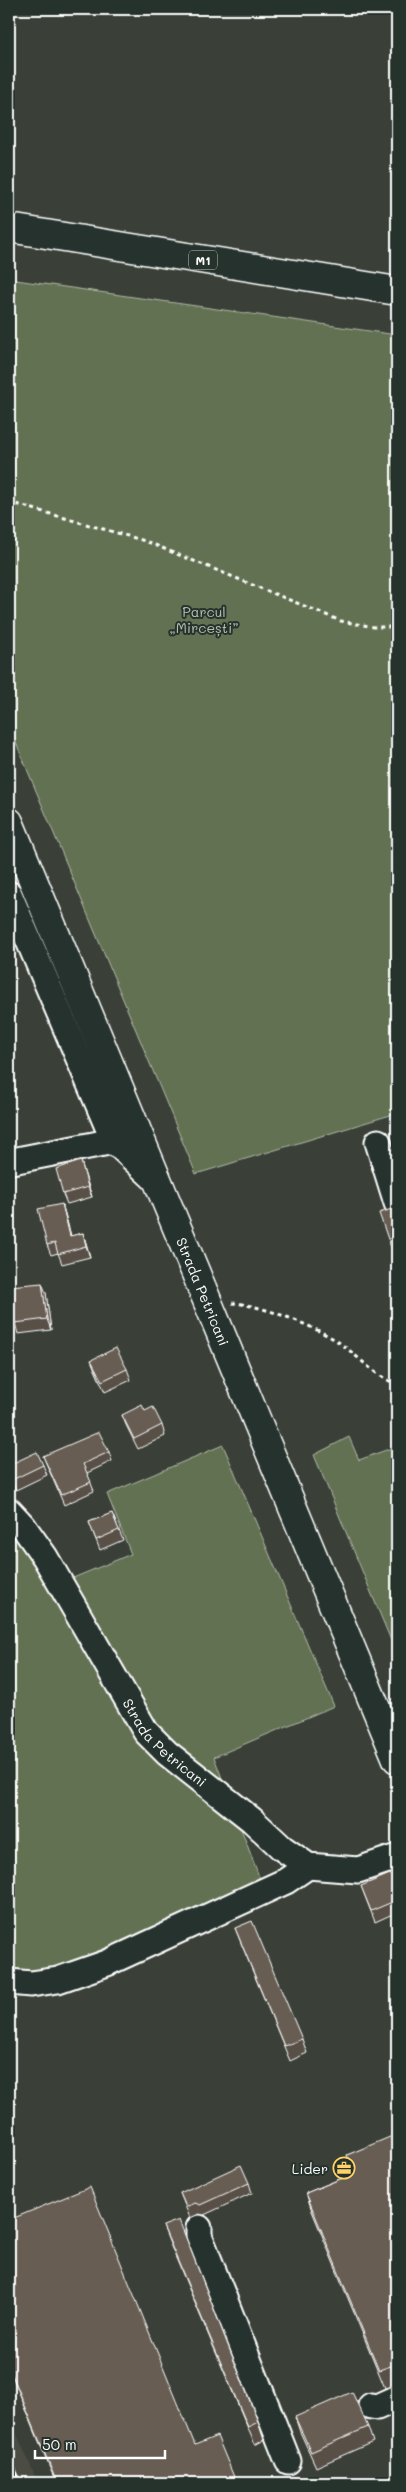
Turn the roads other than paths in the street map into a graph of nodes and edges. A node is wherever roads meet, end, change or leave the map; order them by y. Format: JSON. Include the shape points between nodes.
{"nodes":[{"id":1,"x":9,"y":228,"type":"edge"},
{"id":2,"x":397,"y":291,"type":"edge"},
{"id":3,"x":9,"y":822,"type":"edge"},
{"id":4,"x":15,"y":852,"type":"edge"},
{"id":5,"x":9,"y":894,"type":"edge"},
{"id":6,"x":114,"y":1141,"type":"junction"},
{"id":7,"x":378,"y":1142,"type":"dead end"},
{"id":8,"x":12,"y":1161,"type":"dead end"},
{"id":9,"x":158,"y":1182,"type":"junction"},
{"id":10,"x":397,"y":1203,"type":"edge"},
{"id":11,"x":9,"y":1511,"type":"edge"},
{"id":12,"x":397,"y":1756,"type":"edge"},
{"id":13,"x":397,"y":1857,"type":"edge"},
{"id":14,"x":308,"y":1866,"type":"junction"},
{"id":15,"x":9,"y":1982,"type":"edge"},
{"id":16,"x":198,"y":2228,"type":"dead end"},
{"id":17,"x":397,"y":2398,"type":"edge"},
{"id":18,"x":371,"y":2406,"type":"dead end"},
{"id":19,"x":288,"y":2461,"type":"dead end"}],
"edges":[{"from":1,"to":2,"type":"main road","number":"M1"},
{"from":3,"to":4,"type":"main road","name":"Strada Petricani"},
{"from":4,"to":9,"type":"main road","name":"Strada Petricani"},
{"from":5,"to":6,"type":"street"},
{"from":6,"to":8,"type":"street"},
{"from":6,"to":9,"type":"street"},
{"from":7,"to":10,"type":"street"},
{"from":9,"to":12,"type":"main road","name":"Strada Petricani"},
{"from":11,"to":14,"type":"street","name":"Strada Petricani","via":[[44,1557],[146,1732],[167,1753]]},
{"from":13,"to":14,"type":"street","via":[[358,1870]]},
{"from":14,"to":15,"type":"street","via":[[286,1880],[107,1963],[58,1980],[31,1984]]},
{"from":16,"to":19,"type":"street"},
{"from":17,"to":18,"type":"street","via":[[377,2407]]}]}
